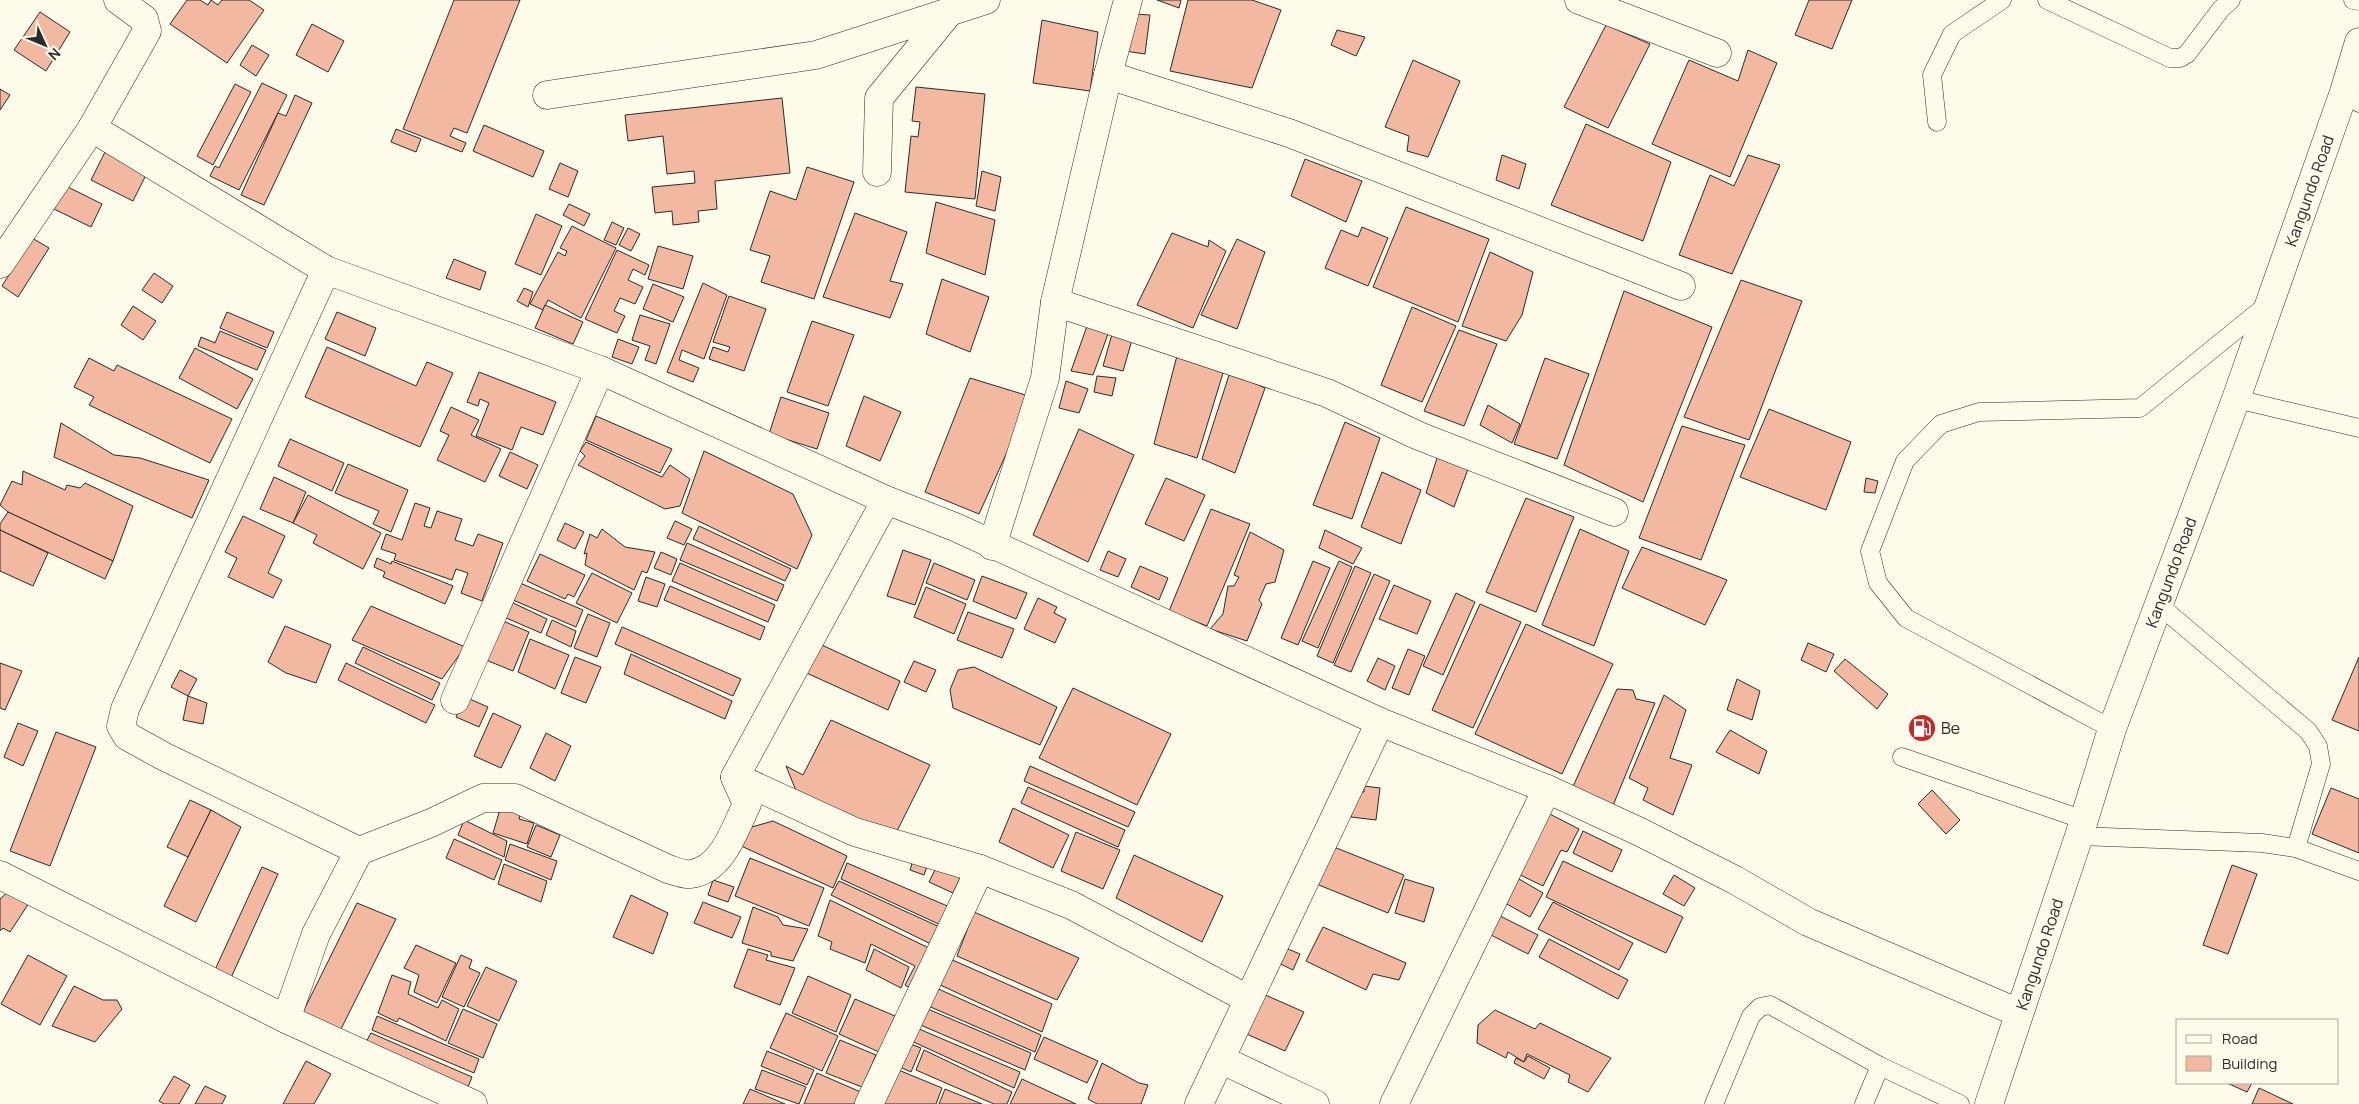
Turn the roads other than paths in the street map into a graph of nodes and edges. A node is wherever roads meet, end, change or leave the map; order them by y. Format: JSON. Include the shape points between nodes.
{"nodes":[{"id":1,"x":118,"y":0,"type":"edge"},
{"id":2,"x":986,"y":0,"type":"edge"},
{"id":3,"x":1128,"y":0,"type":"edge"},
{"id":4,"x":1578,"y":0,"type":"edge"},
{"id":5,"x":2002,"y":0,"type":"edge"},
{"id":6,"x":2047,"y":0,"type":"edge"},
{"id":7,"x":2231,"y":0,"type":"edge"},
{"id":8,"x":2353,"y":0,"type":"edge"},
{"id":9,"x":2359,"y":1,"type":"edge"},
{"id":10,"x":951,"y":10,"type":"junction"},
{"id":11,"x":2359,"y":42,"type":"edge"},
{"id":12,"x":1717,"y":53,"type":"dead end"},
{"id":13,"x":1108,"y":75,"type":"junction"},
{"id":14,"x":547,"y":95,"type":"dead end"},
{"id":15,"x":2352,"y":98,"type":"edge"},
{"id":16,"x":1937,"y":122,"type":"dead end"},
{"id":17,"x":92,"y":128,"type":"junction"},
{"id":18,"x":877,"y":172,"type":"dead end"},
{"id":19,"x":0,"y":264,"type":"edge"},
{"id":20,"x":326,"y":270,"type":"junction"},
{"id":21,"x":1681,"y":286,"type":"dead end"},
{"id":22,"x":1055,"y":302,"type":"junction"},
{"id":23,"x":2268,"y":304,"type":"junction"},
{"id":24,"x":600,"y":370,"type":"junction"},
{"id":25,"x":2236,"y":400,"type":"junction"},
{"id":26,"x":2359,"y":428,"type":"edge"},
{"id":27,"x":886,"y":500,"type":"junction"},
{"id":28,"x":1614,"y":512,"type":"dead end"},
{"id":29,"x":992,"y":546,"type":"junction"},
{"id":30,"x":2160,"y":606,"type":"junction"},
{"id":31,"x":455,"y":700,"type":"dead end"},
{"id":32,"x":1380,"y":722,"type":"junction"},
{"id":33,"x":2112,"y":729,"type":"junction"},
{"id":34,"x":1902,"y":757,"type":"dead end"},
{"id":35,"x":735,"y":777,"type":"junction"},
{"id":36,"x":1547,"y":789,"type":"junction"},
{"id":37,"x":2082,"y":828,"type":"junction"},
{"id":38,"x":2296,"y":848,"type":"junction"},
{"id":39,"x":359,"y":852,"type":"junction"},
{"id":40,"x":980,"y":870,"type":"junction"},
{"id":41,"x":2359,"y":871,"type":"edge"},
{"id":42,"x":0,"y":874,"type":"edge"},
{"id":43,"x":1248,"y":1000,"type":"junction"},
{"id":44,"x":2019,"y":1013,"type":"junction"},
{"id":45,"x":286,"y":1019,"type":"junction"},
{"id":46,"x":1220,"y":1059,"type":"junction"},
{"id":47,"x":1880,"y":1066,"type":"junction"},
{"id":48,"x":473,"y":1104,"type":"edge"},
{"id":49,"x":869,"y":1104,"type":"edge"},
{"id":50,"x":1199,"y":1104,"type":"edge"},
{"id":51,"x":1315,"y":1104,"type":"edge"},
{"id":52,"x":1394,"y":1104,"type":"edge"},
{"id":53,"x":1714,"y":1104,"type":"edge"},
{"id":54,"x":1864,"y":1104,"type":"edge"},
{"id":55,"x":1960,"y":1104,"type":"edge"},
{"id":56,"x":1988,"y":1104,"type":"edge"}],
"edges":[{"from":1,"to":17,"type":"main road","via":[[144,19],[147,31]]},
{"from":2,"to":10,"type":"main road"},
{"from":3,"to":13,"type":"main road"},
{"from":4,"to":12,"type":"main road"},
{"from":5,"to":16,"type":"lane","via":[[1952,34],[1932,75]]},
{"from":6,"to":7,"type":"lane","via":[[2170,58],[2187,54]]},
{"from":8,"to":9,"type":"lane"},
{"from":10,"to":14,"type":"main road","via":[[816,55]]},
{"from":10,"to":18,"type":"main road","via":[[879,98]]},
{"from":11,"to":15,"type":"main road","name":"Kangundo Road"},
{"from":13,"to":21,"type":"main road","via":[[1289,133]]},
{"from":13,"to":22,"type":"main road"},
{"from":15,"to":23,"type":"main road","name":"Kangundo Road"},
{"from":17,"to":19,"type":"main road"},
{"from":17,"to":20,"type":"main road"},
{"from":20,"to":24,"type":"main road"},
{"from":20,"to":39,"type":"main road","via":[[125,709],[121,726],[127,736],[163,756]]},
{"from":22,"to":28,"type":"main road","via":[[1327,394],[1419,436]]},
{"from":22,"to":29,"type":"main road","via":[[1045,378]]},
{"from":23,"to":25,"type":"main road","name":"Kangundo Road"},
{"from":23,"to":33,"type":"lane","via":[[2140,408],[1979,412],[1941,424],[1905,461],[1870,550],[1878,583],[1906,618]]},
{"from":24,"to":27,"type":"main road"},
{"from":24,"to":31,"type":"main road"},
{"from":25,"to":26,"type":"lane"},
{"from":25,"to":30,"type":"main road","name":"Kangundo Road"},
{"from":27,"to":29,"type":"main road","via":[[955,527]]},
{"from":27,"to":35,"type":"main road"},
{"from":29,"to":32,"type":"main road"},
{"from":30,"to":33,"type":"main road","name":"Kangundo Road"},
{"from":30,"to":38,"type":"lane","via":[[2308,731],[2318,746],[2321,764]]},
{"from":32,"to":36,"type":"main road"},
{"from":32,"to":43,"type":"main road"},
{"from":33,"to":37,"type":"main road","name":"Kangundo Road"},
{"from":34,"to":37,"type":"lane"},
{"from":35,"to":39,"type":"main road","via":[[747,804],[725,850],[710,867],[690,874],[668,869],[515,798],[483,798]]},
{"from":35,"to":40,"type":"main road","via":[[855,832]]},
{"from":36,"to":44,"type":"main road","via":[[1726,875],[1808,922]]},
{"from":36,"to":52,"type":"main road"},
{"from":37,"to":38,"type":"lane"},
{"from":37,"to":44,"type":"main road","name":"Kangundo Road"},
{"from":38,"to":41,"type":"lane"},
{"from":39,"to":45,"type":"main road","via":[[316,934]]},
{"from":40,"to":43,"type":"main road","via":[[1071,905]]},
{"from":40,"to":49,"type":"main road"},
{"from":42,"to":45,"type":"main road"},
{"from":43,"to":46,"type":"main road"},
{"from":44,"to":56,"type":"main road","name":"Kangundo Road"},
{"from":45,"to":48,"type":"main road"},
{"from":46,"to":50,"type":"main road"},
{"from":46,"to":51,"type":"main road"},
{"from":47,"to":53,"type":"lane","via":[[1770,1005],[1760,1007],[1751,1016]]},
{"from":47,"to":54,"type":"lane"},
{"from":47,"to":55,"type":"lane"}]}
